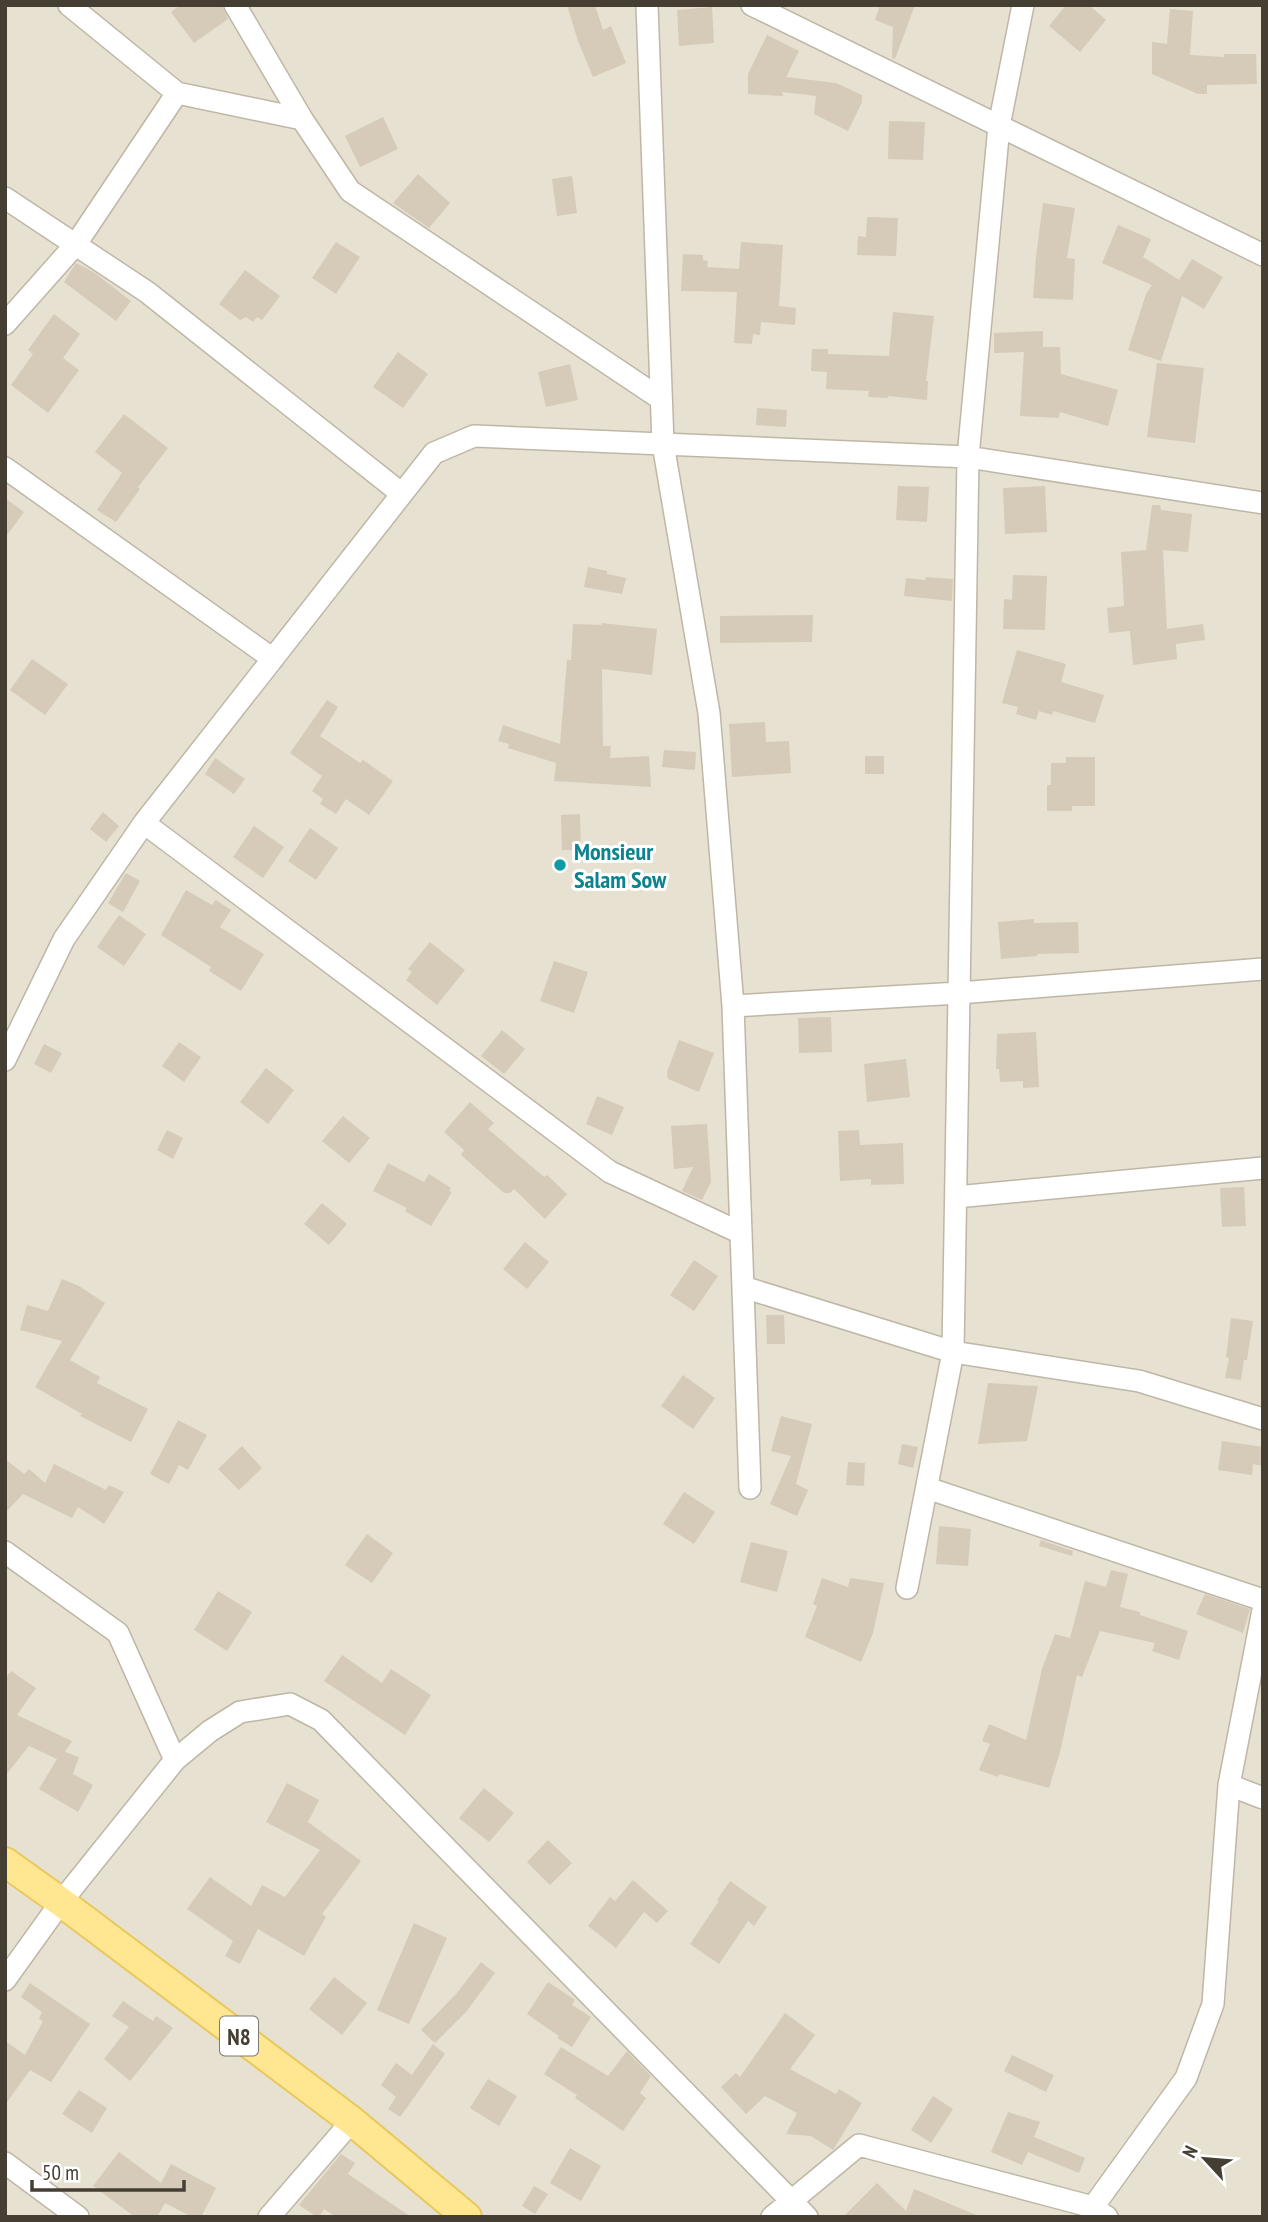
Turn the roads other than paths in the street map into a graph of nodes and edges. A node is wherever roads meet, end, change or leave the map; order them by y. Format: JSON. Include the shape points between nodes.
{"nodes":[{"id":1,"x":69,"y":5,"type":"edge"},
{"id":2,"x":235,"y":5,"type":"edge"},
{"id":3,"x":647,"y":5,"type":"edge"},
{"id":4,"x":752,"y":5,"type":"edge"},
{"id":5,"x":1023,"y":5,"type":"edge"},
{"id":6,"x":177,"y":93,"type":"junction"},
{"id":7,"x":302,"y":119,"type":"junction"},
{"id":8,"x":999,"y":126,"type":"junction"},
{"id":9,"x":5,"y":198,"type":"edge"},
{"id":10,"x":76,"y":244,"type":"junction"},
{"id":11,"x":1263,"y":255,"type":"edge"},
{"id":12,"x":5,"y":324,"type":"edge"},
{"id":13,"x":661,"y":399,"type":"junction"},
{"id":14,"x":663,"y":444,"type":"junction"},
{"id":15,"x":968,"y":457,"type":"junction"},
{"id":16,"x":5,"y":468,"type":"edge"},
{"id":17,"x":402,"y":494,"type":"junction"},
{"id":18,"x":1263,"y":503,"type":"edge"},
{"id":19,"x":273,"y":659,"type":"junction"},
{"id":20,"x":144,"y":823,"type":"junction"},
{"id":21,"x":1263,"y":969,"type":"edge"},
{"id":22,"x":959,"y":993,"type":"junction"},
{"id":23,"x":733,"y":1006,"type":"junction"},
{"id":24,"x":5,"y":1060,"type":"edge"},
{"id":25,"x":1263,"y":1168,"type":"edge"},
{"id":26,"x":956,"y":1197,"type":"junction"},
{"id":27,"x":741,"y":1233,"type":"junction"},
{"id":28,"x":743,"y":1287,"type":"junction"},
{"id":29,"x":953,"y":1352,"type":"junction"},
{"id":30,"x":1263,"y":1419,"type":"edge"},
{"id":31,"x":750,"y":1488,"type":"dead end"},
{"id":32,"x":927,"y":1488,"type":"junction"},
{"id":33,"x":5,"y":1552,"type":"edge"},
{"id":34,"x":907,"y":1588,"type":"dead end"},
{"id":35,"x":1263,"y":1600,"type":"edge"},
{"id":36,"x":1263,"y":1610,"type":"edge"},
{"id":37,"x":175,"y":1760,"type":"junction"},
{"id":38,"x":1229,"y":1785,"type":"junction"},
{"id":39,"x":1263,"y":1798,"type":"edge"},
{"id":40,"x":5,"y":1862,"type":"edge"},
{"id":41,"x":61,"y":1902,"type":"junction"},
{"id":42,"x":5,"y":1980,"type":"edge"},
{"id":43,"x":352,"y":2121,"type":"junction"},
{"id":44,"x":5,"y":2164,"type":"edge"},
{"id":45,"x":792,"y":2201,"type":"junction"},
{"id":46,"x":1100,"y":2212,"type":"edge"},
{"id":47,"x":78,"y":2217,"type":"edge"},
{"id":48,"x":269,"y":2217,"type":"edge"},
{"id":49,"x":467,"y":2217,"type":"edge"},
{"id":50,"x":772,"y":2217,"type":"edge"},
{"id":51,"x":807,"y":2217,"type":"edge"}],
"edges":[{"from":1,"to":6,"type":"street"},
{"from":2,"to":7,"type":"street"},
{"from":3,"to":13,"type":"street"},
{"from":4,"to":8,"type":"street"},
{"from":5,"to":8,"type":"street"},
{"from":6,"to":7,"type":"street"},
{"from":6,"to":10,"type":"street"},
{"from":7,"to":13,"type":"street","via":[[350,191]]},
{"from":8,"to":11,"type":"street"},
{"from":8,"to":15,"type":"street"},
{"from":9,"to":10,"type":"street"},
{"from":10,"to":12,"type":"street"},
{"from":10,"to":17,"type":"street","via":[[147,292]]},
{"from":13,"to":14,"type":"street"},
{"from":14,"to":15,"type":"street"},
{"from":14,"to":17,"type":"street","via":[[474,436],[433,453]]},
{"from":14,"to":23,"type":"street","via":[[709,713]]},
{"from":15,"to":18,"type":"street"},
{"from":15,"to":22,"type":"street"},
{"from":16,"to":19,"type":"street"},
{"from":17,"to":19,"type":"street"},
{"from":19,"to":20,"type":"street"},
{"from":20,"to":24,"type":"street","via":[[64,939]]},
{"from":20,"to":27,"type":"street","via":[[610,1172]]},
{"from":21,"to":22,"type":"street"},
{"from":22,"to":23,"type":"street"},
{"from":22,"to":26,"type":"street"},
{"from":23,"to":27,"type":"street"},
{"from":25,"to":26,"type":"street"},
{"from":26,"to":29,"type":"street"},
{"from":27,"to":28,"type":"street"},
{"from":28,"to":29,"type":"street"},
{"from":28,"to":31,"type":"street"},
{"from":29,"to":30,"type":"street","via":[[1139,1381]]},
{"from":29,"to":32,"type":"street"},
{"from":32,"to":34,"type":"street"},
{"from":32,"to":35,"type":"street"},
{"from":33,"to":37,"type":"street","via":[[118,1633]]},
{"from":36,"to":38,"type":"street"},
{"from":37,"to":41,"type":"street"},
{"from":37,"to":45,"type":"street","via":[[240,1712],[290,1704],[321,1720]]},
{"from":38,"to":39,"type":"street"},
{"from":38,"to":46,"type":"street","via":[[1213,2004],[1186,2078]]},
{"from":40,"to":41,"type":"main road","number":"N8"},
{"from":41,"to":42,"type":"street"},
{"from":41,"to":43,"type":"main road","number":"N8"},
{"from":43,"to":48,"type":"street"},
{"from":43,"to":49,"type":"main road","number":"N8"},
{"from":44,"to":47,"type":"street"},
{"from":45,"to":46,"type":"street","via":[[859,2146]]},
{"from":45,"to":50,"type":"street"},
{"from":45,"to":51,"type":"street"}]}
